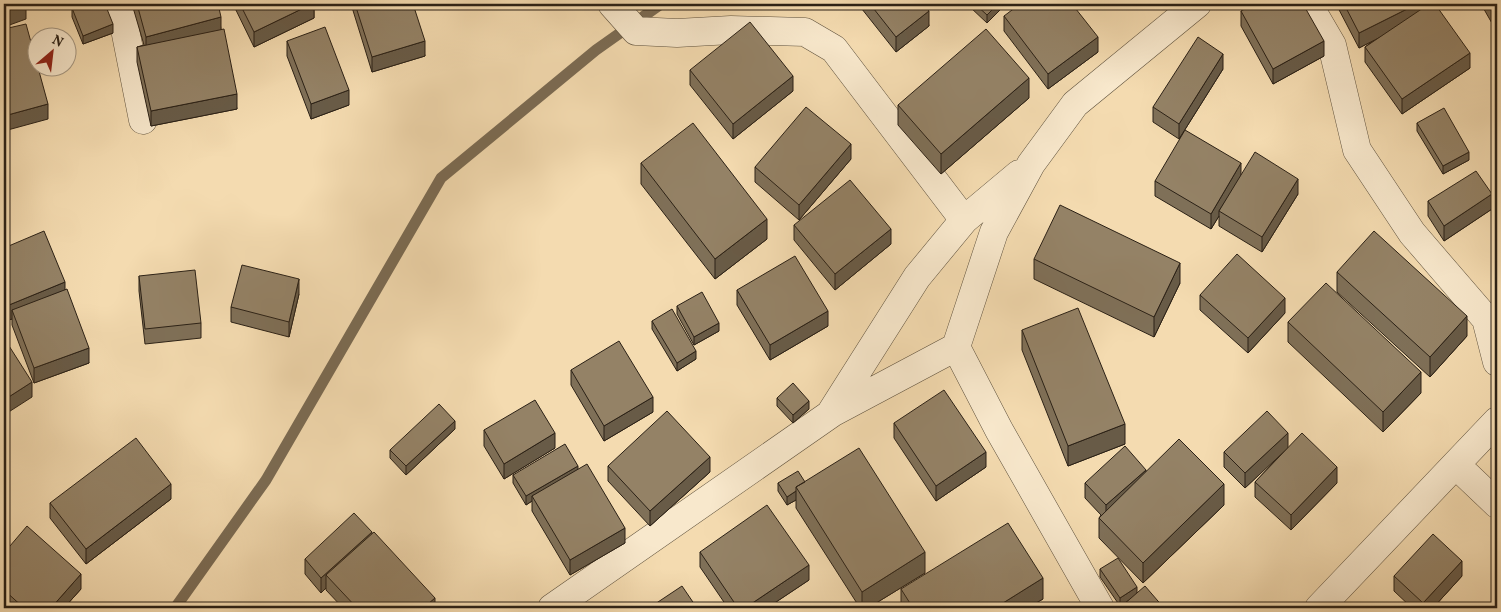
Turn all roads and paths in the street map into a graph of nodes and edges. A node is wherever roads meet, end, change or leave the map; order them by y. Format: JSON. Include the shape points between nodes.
{"nodes":[{"id":1,"x":120,"y":4,"type":"edge"},
{"id":2,"x":612,"y":4,"type":"edge"},
{"id":3,"x":1197,"y":4,"type":"edge"},
{"id":4,"x":1308,"y":4,"type":"edge"},
{"id":5,"x":143,"y":120,"type":"dead end"},
{"id":6,"x":1031,"y":164,"type":"junction"},
{"id":7,"x":964,"y":220,"type":"junction"},
{"id":8,"x":956,"y":347,"type":"junction"},
{"id":9,"x":1497,"y":362,"type":"edge"},
{"id":10,"x":832,"y":413,"type":"junction"},
{"id":11,"x":1497,"y":420,"type":"edge"},
{"id":12,"x":1456,"y":464,"type":"junction"},
{"id":13,"x":1497,"y":504,"type":"edge"},
{"id":14,"x":552,"y":608,"type":"edge"},
{"id":15,"x":1100,"y":608,"type":"edge"},
{"id":16,"x":1320,"y":608,"type":"edge"}],
"edges":[{"from":1,"to":5,"type":"street"},
{"from":2,"to":7,"type":"street","via":[[636,31],[805,32],[834,49]]},
{"from":3,"to":6,"type":"street","via":[[1075,104]]},
{"from":4,"to":9,"type":"street","via":[[1332,45],[1357,150],[1412,233],[1486,319]]},
{"from":6,"to":7,"type":"street"},
{"from":6,"to":8,"type":"street","via":[[994,232]]},
{"from":7,"to":10,"type":"street","via":[[917,277]]},
{"from":8,"to":10,"type":"street"},
{"from":8,"to":15,"type":"street"},
{"from":10,"to":14,"type":"street"},
{"from":11,"to":12,"type":"street"},
{"from":12,"to":13,"type":"street"},
{"from":12,"to":16,"type":"street"}]}
